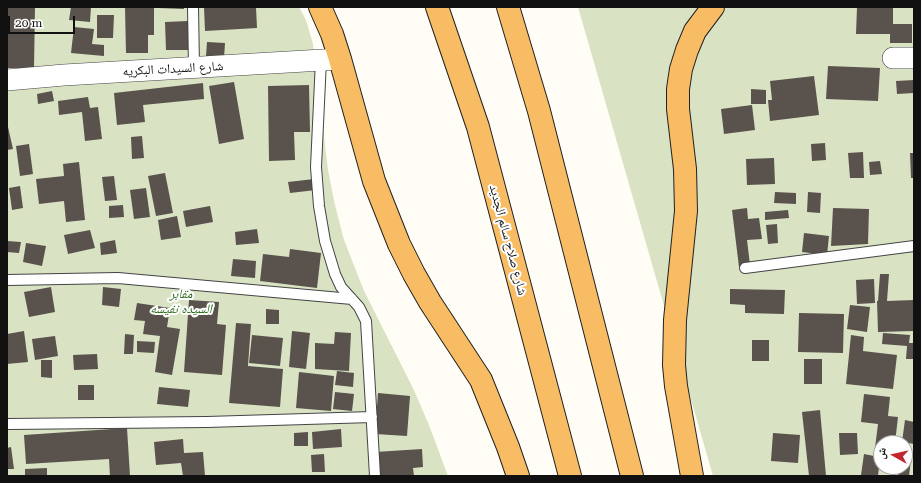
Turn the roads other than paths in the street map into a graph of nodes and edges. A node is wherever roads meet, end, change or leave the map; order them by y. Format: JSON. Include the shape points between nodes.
{"nodes":[{"id":1,"x":193,"y":7,"type":"edge"},
{"id":2,"x":320,"y":7,"type":"edge"},
{"id":3,"x":437,"y":7,"type":"edge"},
{"id":4,"x":508,"y":7,"type":"edge"},
{"id":5,"x":713,"y":7,"type":"edge"},
{"id":6,"x":893,"y":58,"type":"dead end"},
{"id":7,"x":914,"y":58,"type":"edge"},
{"id":8,"x":330,"y":60,"type":"junction"},
{"id":9,"x":194,"y":68,"type":"junction"},
{"id":10,"x":7,"y":80,"type":"edge"},
{"id":11,"x":914,"y":246,"type":"edge"},
{"id":12,"x":745,"y":268,"type":"dead end"},
{"id":13,"x":7,"y":280,"type":"edge"},
{"id":14,"x":352,"y":299,"type":"junction"},
{"id":15,"x":372,"y":417,"type":"junction"},
{"id":16,"x":7,"y":424,"type":"edge"},
{"id":17,"x":375,"y":476,"type":"edge"},
{"id":18,"x":518,"y":476,"type":"edge"},
{"id":19,"x":570,"y":476,"type":"edge"},
{"id":20,"x":632,"y":476,"type":"edge"},
{"id":21,"x":692,"y":476,"type":"edge"}],
"edges":[{"from":1,"to":9,"type":"lane"},
{"from":2,"to":8,"type":"highway","via":[[332,34]]},
{"from":3,"to":19,"type":"highway","name":"شارع صلاح سالم الجديد","via":[[478,126]]},
{"from":4,"to":20,"type":"highway","via":[[539,111]]},
{"from":5,"to":21,"type":"highway","via":[[695,31],[681,69],[678,89],[686,212],[675,320],[674,365]]},
{"from":6,"to":7,"type":"street"},
{"from":8,"to":9,"type":"street","name":"شارع السيدات البكريه"},
{"from":8,"to":14,"type":"lane","via":[[316,167],[319,206],[325,241],[335,274],[341,287]]},
{"from":8,"to":18,"type":"highway","via":[[396,237],[414,274],[481,380]]},
{"from":9,"to":10,"type":"street","name":"شارع السيدات البكريه"},
{"from":11,"to":12,"type":"lane"},
{"from":13,"to":14,"type":"lane","via":[[118,278]]},
{"from":14,"to":15,"type":"lane","via":[[366,321]]},
{"from":15,"to":16,"type":"lane"},
{"from":15,"to":17,"type":"lane"}]}
